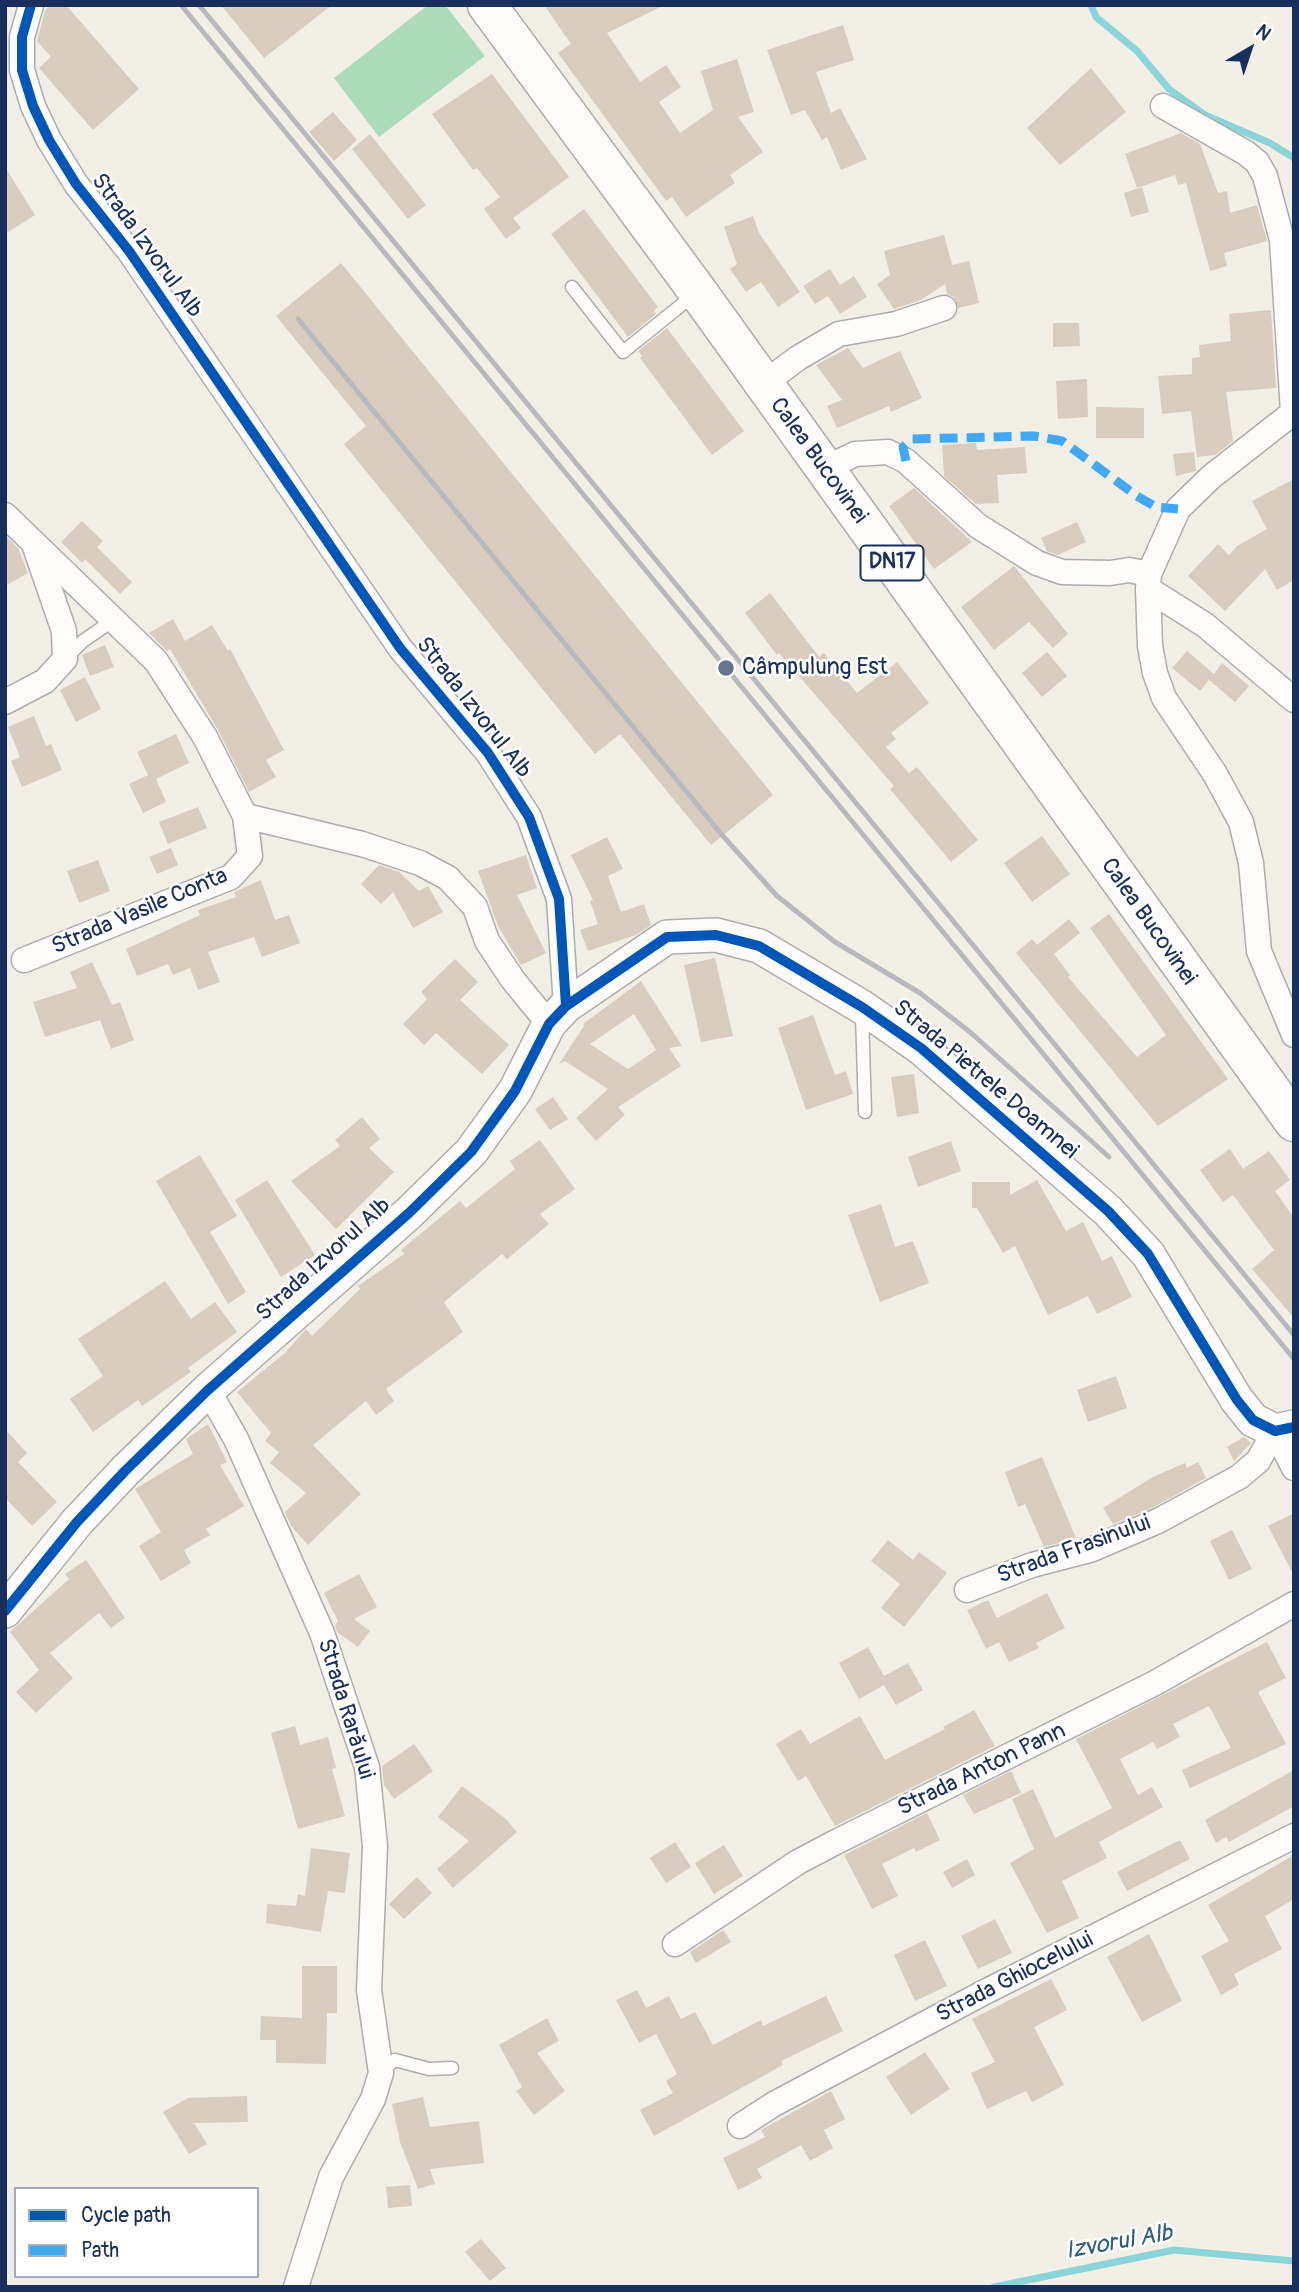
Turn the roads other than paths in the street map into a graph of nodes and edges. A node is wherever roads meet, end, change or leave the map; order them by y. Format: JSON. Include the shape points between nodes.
{"nodes":[{"id":1,"x":31,"y":5,"type":"edge"},
{"id":2,"x":487,"y":5,"type":"edge"},
{"id":3,"x":1163,"y":106,"type":"dead end"},
{"id":4,"x":572,"y":286,"type":"dead end"},
{"id":5,"x":698,"y":292,"type":"junction"},
{"id":6,"x":944,"y":308,"type":"dead end"},
{"id":7,"x":763,"y":384,"type":"junction"},
{"id":8,"x":1293,"y":412,"type":"edge"},
{"id":9,"x":824,"y":469,"type":"junction"},
{"id":10,"x":5,"y":515,"type":"edge"},
{"id":11,"x":34,"y":544,"type":"junction"},
{"id":12,"x":1149,"y":582,"type":"junction"},
{"id":13,"x":115,"y":619,"type":"junction"},
{"id":14,"x":65,"y":659,"type":"junction"},
{"id":15,"x":1294,"y":700,"type":"edge"},
{"id":16,"x":5,"y":702,"type":"edge"},
{"id":17,"x":245,"y":816,"type":"junction"},
{"id":18,"x":24,"y":960,"type":"dead end"},
{"id":19,"x":862,"y":1007,"type":"junction"},
{"id":20,"x":558,"y":1015,"type":"junction"},
{"id":21,"x":1294,"y":1035,"type":"edge"},
{"id":22,"x":865,"y":1112,"type":"dead end"},
{"id":23,"x":1294,"y":1122,"type":"edge"},
{"id":24,"x":208,"y":1390,"type":"junction"},
{"id":25,"x":1285,"y":1429,"type":"edge"},
{"id":26,"x":1294,"y":1468,"type":"edge"},
{"id":27,"x":967,"y":1590,"type":"dead end"},
{"id":28,"x":1294,"y":1604,"type":"edge"},
{"id":29,"x":5,"y":1611,"type":"edge"},
{"id":30,"x":1294,"y":1836,"type":"edge"},
{"id":31,"x":675,"y":1944,"type":"dead end"},
{"id":32,"x":452,"y":2068,"type":"dead end"},
{"id":33,"x":381,"y":2073,"type":"junction"},
{"id":34,"x":740,"y":2126,"type":"dead end"},
{"id":35,"x":296,"y":2287,"type":"edge"}],
"edges":[{"from":1,"to":20,"type":"street","name":"Strada Izvorul Alb","via":[[22,37],[22,70],[43,129],[76,184],[129,251],[400,648],[488,753],[529,817],[559,899]]},
{"from":2,"to":5,"type":"highway","name":"Calea Bucovinei","number":"DN17"},
{"from":3,"to":8,"type":"street","via":[[1246,153],[1265,176],[1282,240]]},
{"from":4,"to":5,"type":"lane","via":[[623,352]]},
{"from":5,"to":7,"type":"highway","name":"Calea Bucovinei","number":"DN17"},
{"from":6,"to":7,"type":"street","via":[[896,324],[839,334]]},
{"from":7,"to":9,"type":"highway","name":"Calea Bucovinei","number":"DN17"},
{"from":8,"to":12,"type":"street","via":[[1178,509]]},
{"from":9,"to":12,"type":"street","via":[[855,454],[888,452],[906,461],[978,526],[1037,563],[1062,572],[1129,570]]},
{"from":9,"to":23,"type":"highway","name":"Calea Bucovinei","number":"DN17"},
{"from":10,"to":11,"type":"street","name":"Strada Vasile Conta"},
{"from":11,"to":13,"type":"street","name":"Strada Vasile Conta"},
{"from":11,"to":14,"type":"street","via":[[64,631]]},
{"from":12,"to":15,"type":"street"},
{"from":12,"to":21,"type":"street","via":[[1155,673],[1164,698],[1216,774],[1241,822],[1251,863],[1259,951]]},
{"from":13,"to":14,"type":"lane"},
{"from":13,"to":17,"type":"street","name":"Strada Vasile Conta","via":[[156,661],[182,699]]},
{"from":14,"to":16,"type":"street","via":[[45,681]]},
{"from":17,"to":18,"type":"street","name":"Strada Vasile Conta","via":[[250,856],[231,877]]},
{"from":17,"to":20,"type":"street","via":[[362,844],[420,863],[448,878],[475,907],[487,941],[513,980]]},
{"from":19,"to":20,"type":"street","name":"Strada Pietrele Doamnei","via":[[759,946],[716,935],[667,937]]},
{"from":19,"to":22,"type":"lane"},
{"from":19,"to":25,"type":"street","name":"Strada Pietrele Doamnei","via":[[921,1048],[1108,1211],[1148,1254],[1253,1420]]},
{"from":20,"to":24,"type":"street","name":"Strada Izvorul Alb","via":[[515,1091],[471,1152],[409,1213]]},
{"from":24,"to":29,"type":"street","name":"Strada Izvorul Alb","via":[[77,1522]]},
{"from":24,"to":33,"type":"street","name":"Strada Rarăului","via":[[227,1420],[316,1620],[367,1767],[375,1846],[369,1990]]},
{"from":25,"to":26,"type":"street"},
{"from":25,"to":27,"type":"street","name":"Strada Frasinului","via":[[1239,1477],[1158,1521],[1090,1550],[1032,1565]]},
{"from":28,"to":31,"type":"street","name":"Strada Anton Pann","via":[[1155,1683],[798,1862]]},
{"from":30,"to":34,"type":"street","name":"Strada Ghiocelului","via":[[929,2021]]},
{"from":32,"to":33,"type":"lane","via":[[429,2069],[396,2060]]},
{"from":33,"to":35,"type":"street","name":"Strada Rarăului","via":[[373,2099],[331,2176]]}]}
